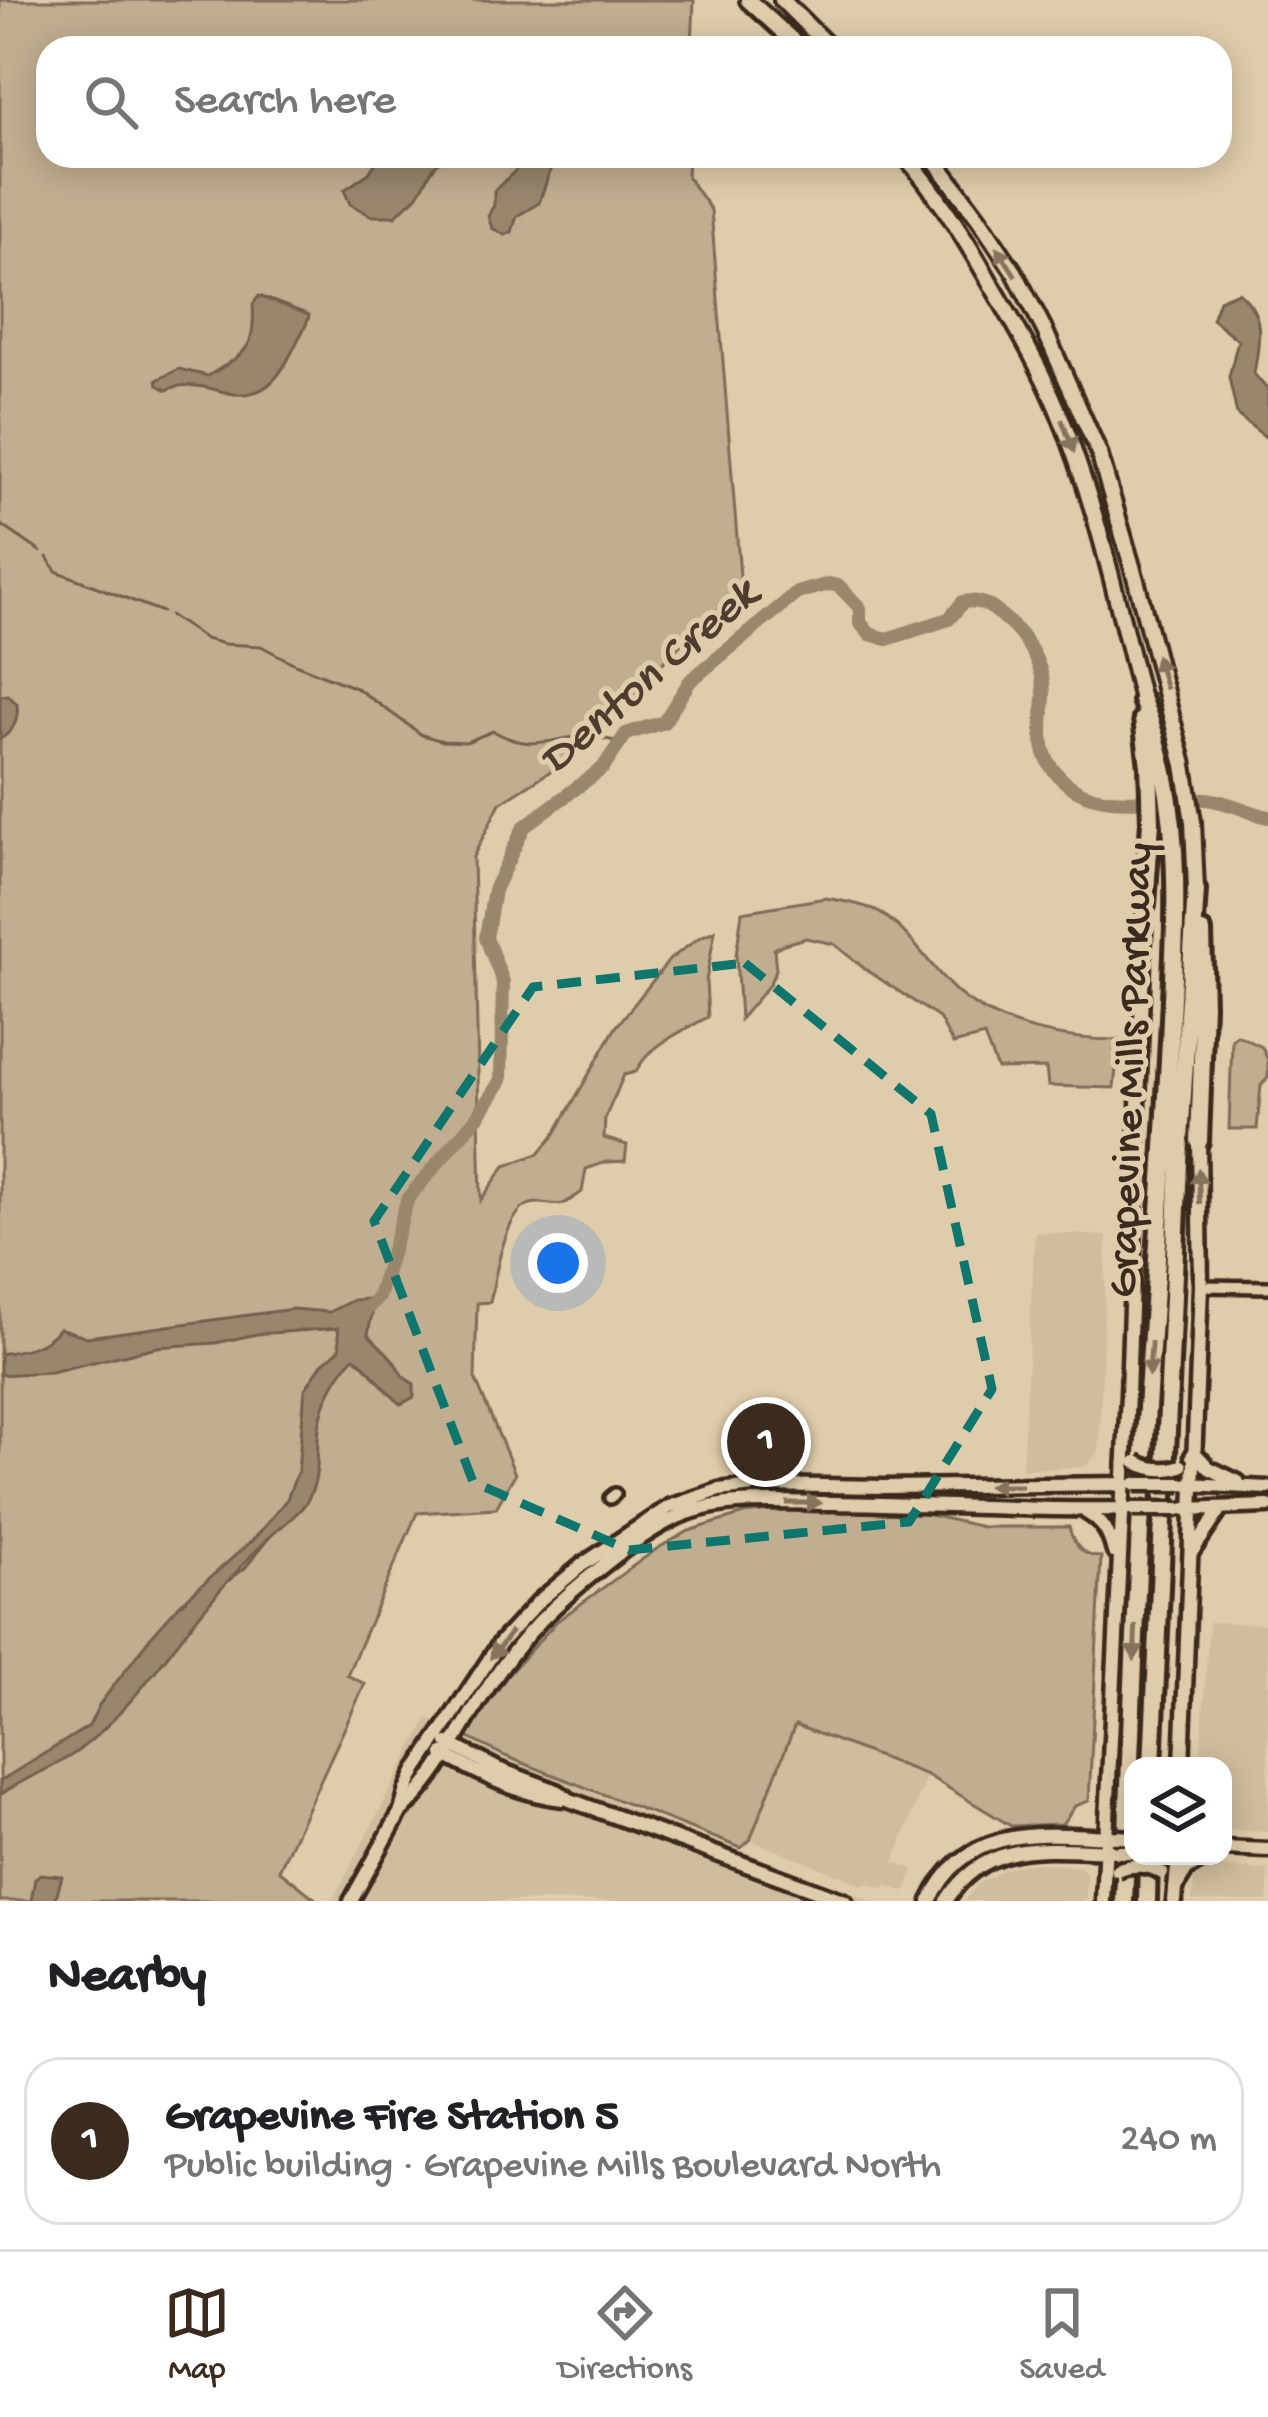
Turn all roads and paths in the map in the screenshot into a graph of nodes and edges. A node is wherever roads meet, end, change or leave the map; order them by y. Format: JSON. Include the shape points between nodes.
{"nodes":[{"id":1,"x":748,"y":0,"type":"edge"},
{"id":2,"x":782,"y":0,"type":"edge"},
{"id":3,"x":788,"y":36,"type":"edge"},
{"id":4,"x":818,"y":36,"type":"edge"},
{"id":5,"x":914,"y":168,"type":"edge"},
{"id":6,"x":941,"y":168,"type":"edge"},
{"id":7,"x":949,"y":179,"type":"junction"},
{"id":8,"x":932,"y":193,"type":"junction"},
{"id":9,"x":1111,"y":573,"type":"junction"},
{"id":10,"x":1136,"y":580,"type":"junction"},
{"id":11,"x":1142,"y":700,"type":"joint"},
{"id":12,"x":1156,"y":766,"type":"junction"},
{"id":13,"x":1196,"y":890,"type":"junction"},
{"id":14,"x":1145,"y":905,"type":"joint"},
{"id":15,"x":1199,"y":1141,"type":"joint"},
{"id":16,"x":1202,"y":1286,"type":"junction"},
{"id":17,"x":1268,"y":1287,"type":"edge"},
{"id":18,"x":1125,"y":1444,"type":"junction"},
{"id":19,"x":1195,"y":1453,"type":"junction"},
{"id":20,"x":1129,"y":1484,"type":"junction"},
{"id":21,"x":1187,"y":1484,"type":"junction"},
{"id":22,"x":762,"y":1485,"type":"junction"},
{"id":23,"x":1250,"y":1487,"type":"junction"},
{"id":24,"x":1268,"y":1488,"type":"edge"},
{"id":25,"x":763,"y":1503,"type":"junction"},
{"id":26,"x":1268,"y":1506,"type":"edge"},
{"id":27,"x":1127,"y":1509,"type":"junction"},
{"id":28,"x":1186,"y":1509,"type":"junction"},
{"id":29,"x":1221,"y":1510,"type":"junction"},
{"id":30,"x":1085,"y":1511,"type":"junction"},
{"id":31,"x":1191,"y":1555,"type":"junction"},
{"id":32,"x":1118,"y":1574,"type":"junction"},
{"id":33,"x":433,"y":1742,"type":"junction"},
{"id":34,"x":449,"y":1750,"type":"junction"},
{"id":35,"x":1152,"y":1757,"type":"edge"},
{"id":36,"x":1182,"y":1757,"type":"edge"},
{"id":37,"x":401,"y":1811,"type":"junction"},
{"id":38,"x":1116,"y":1843,"type":"edge"},
{"id":39,"x":1232,"y":1849,"type":"edge"},
{"id":40,"x":1268,"y":1850,"type":"edge"},
{"id":41,"x":1148,"y":1865,"type":"edge"},
{"id":42,"x":1193,"y":1865,"type":"edge"},
{"id":43,"x":1104,"y":1880,"type":"junction"},
{"id":44,"x":1175,"y":1894,"type":"edge"},
{"id":45,"x":350,"y":1901,"type":"edge"},
{"id":46,"x":844,"y":1901,"type":"edge"},
{"id":47,"x":930,"y":1901,"type":"edge"},
{"id":48,"x":946,"y":1901,"type":"edge"},
{"id":49,"x":1103,"y":1901,"type":"edge"},
{"id":50,"x":1124,"y":1901,"type":"edge"},
{"id":51,"x":1147,"y":1901,"type":"edge"}],
"edges":[{"from":1,"to":3,"type":"main road"},
{"from":2,"to":4,"type":"main road"},
{"from":5,"to":8,"type":"main road"},
{"from":6,"to":7,"type":"main road","name":"Grapevine Mills Parkway"},
{"from":7,"to":8,"type":"main road"},
{"from":10,"to":7,"type":"main road","name":"Grapevine Mills Parkway","one_way":true,"via":[[1099,453],[1044,329]]},
{"from":8,"to":9,"type":"main road","one_way":true,"via":[[1054,402]]},
{"from":9,"to":10,"type":"main road"},
{"from":9,"to":11,"type":"main road"},
{"from":13,"to":10,"type":"main road","name":"Grapevine Mills Parkway","one_way":true,"via":[[1184,765]]},
{"from":11,"to":12,"type":"highway"},
{"from":12,"to":14,"type":"highway"},
{"from":12,"to":50,"type":"highway","name":"Grapevine Mills Parkway","one_way":true,"via":[[1172,823],[1176,908]]},
{"from":13,"to":15,"type":"highway","via":[[1204,966]]},
{"from":13,"to":35,"type":"highway","name":"Grapevine Mills Parkway"},
{"from":14,"to":18,"type":"street","name":"Grapevine Mills Parkway"},
{"from":16,"to":15,"type":"street","name":"Grapevine Mills Parkway","one_way":true},
{"from":16,"to":17,"type":"street"},
{"from":16,"to":19,"type":"street","name":"Grapevine Mills Parkway"},
{"from":18,"to":19,"type":"street","bridge":true,"via":[[1150,1469],[1171,1470]]},
{"from":18,"to":20,"type":"street","name":"Grapevine Mills Parkway"},
{"from":19,"to":21,"type":"street","name":"Grapevine Mills Parkway"},
{"from":19,"to":23,"type":"street"},
{"from":20,"to":21,"type":"street","bridge":true},
{"from":20,"to":22,"type":"street","one_way":true},
{"from":20,"to":27,"type":"street","name":"Grapevine Mills Parkway"},
{"from":21,"to":23,"type":"street"},
{"from":21,"to":28,"type":"street","name":"Grapevine Mills Parkway"},
{"from":22,"to":25,"type":"street"},
{"from":22,"to":33,"type":"street","one_way":true,"via":[[669,1508],[582,1565],[500,1643]]},
{"from":23,"to":24,"type":"street"},
{"from":25,"to":30,"type":"street","one_way":true},
{"from":25,"to":34,"type":"street","via":[[672,1520],[591,1577],[524,1639]]},
{"from":26,"to":29,"type":"street"},
{"from":27,"to":28,"type":"street","bridge":true},
{"from":27,"to":30,"type":"street"},
{"from":27,"to":32,"type":"street","name":"Grapevine Mills Parkway"},
{"from":28,"to":29,"type":"street"},
{"from":28,"to":31,"type":"street","name":"Grapevine Mills Parkway"},
{"from":29,"to":31,"type":"street"},
{"from":30,"to":32,"type":"street","via":[[1107,1530]]},
{"from":31,"to":36,"type":"street","name":"Grapevine Mills Parkway"},
{"from":32,"to":38,"type":"street","name":"Grapevine Mills Parkway"},
{"from":33,"to":34,"type":"street"},
{"from":33,"to":37,"type":"street"},
{"from":34,"to":37,"type":"street"},
{"from":34,"to":46,"type":"street"},
{"from":37,"to":45,"type":"street"},
{"from":38,"to":43,"type":"street","name":"Grapevine Mills Parkway"},
{"from":38,"to":47,"type":"street","via":[[1015,1835],[962,1859]]},
{"from":38,"to":48,"type":"street","via":[[991,1858]]},
{"from":39,"to":40,"type":"street"},
{"from":41,"to":51,"type":"highway"},
{"from":42,"to":44,"type":"street"},
{"from":43,"to":44,"type":"street","bridge":true,"via":[[1129,1866],[1152,1867]]},
{"from":43,"to":49,"type":"street","name":"Grapevine Mills Parkway"}]}
